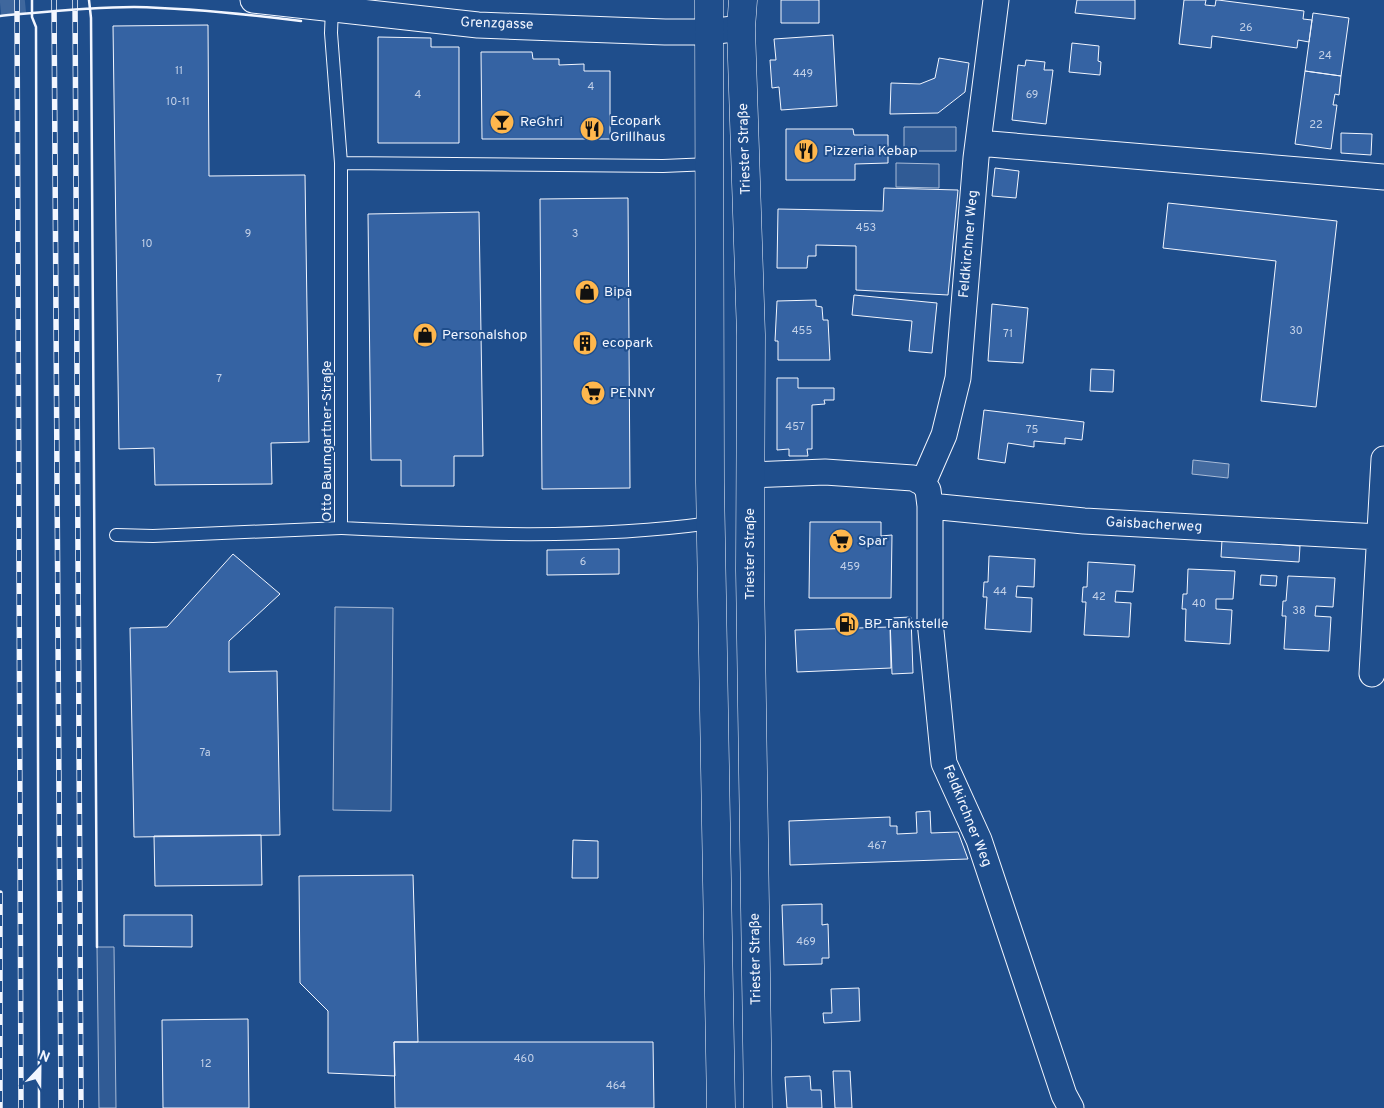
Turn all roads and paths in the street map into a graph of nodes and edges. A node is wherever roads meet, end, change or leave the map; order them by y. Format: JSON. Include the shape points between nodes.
{"nodes":[{"id":1,"x":253,"y":0,"type":"edge"},
{"id":2,"x":709,"y":0,"type":"edge"},
{"id":3,"x":743,"y":0,"type":"edge"},
{"id":4,"x":996,"y":0,"type":"edge"},
{"id":5,"x":332,"y":8,"type":"junction"},
{"id":6,"x":742,"y":28,"type":"junction"},
{"id":7,"x":710,"y":32,"type":"junction"},
{"id":8,"x":978,"y":143,"type":"junction"},
{"id":9,"x":341,"y":163,"type":"junction"},
{"id":10,"x":710,"y":164,"type":"junction"},
{"id":11,"x":1384,"y":177,"type":"edge"},
{"id":12,"x":1384,"y":459,"type":"edge"},
{"id":13,"x":750,"y":476,"type":"junction"},
{"id":14,"x":923,"y":483,"type":"junction"},
{"id":15,"x":930,"y":506,"type":"junction"},
{"id":16,"x":711,"y":523,"type":"junction"},
{"id":17,"x":342,"y":528,"type":"junction"},
{"id":18,"x":116,"y":535,"type":"dead end"},
{"id":19,"x":1379,"y":537,"type":"junction"},
{"id":20,"x":1372,"y":674,"type":"dead end"},
{"id":21,"x":721,"y":1108,"type":"edge"},
{"id":22,"x":758,"y":1108,"type":"edge"},
{"id":23,"x":1070,"y":1108,"type":"edge"}],
"edges":[{"from":1,"to":5,"type":"street","name":"Grenzgasse"},
{"from":2,"to":7,"type":"main road"},
{"from":3,"to":6,"type":"main road","name":"Triester Straße"},
{"from":4,"to":8,"type":"street","name":"Feldkirchner Weg"},
{"from":5,"to":7,"type":"street","name":"Grenzgasse","via":[[478,25]]},
{"from":5,"to":9,"type":"lane","name":"Otto Baumgartner-Straße","via":[[331,34]]},
{"from":6,"to":7,"type":"street","name":"Grenzgasse"},
{"from":6,"to":13,"type":"main road","name":"Triester Straße","via":[[752,334]]},
{"from":7,"to":10,"type":"main road"},
{"from":8,"to":11,"type":"street"},
{"from":8,"to":14,"type":"street","name":"Feldkirchner Weg","via":[[958,378],[944,435]]},
{"from":9,"to":10,"type":"lane"},
{"from":9,"to":17,"type":"lane","name":"Otto Baumgartner-Straße"},
{"from":10,"to":16,"type":"main road"},
{"from":12,"to":19,"type":"street"},
{"from":13,"to":14,"type":"street","via":[[825,472],[913,478]]},
{"from":13,"to":22,"type":"main road","name":"Triester Straße"},
{"from":14,"to":15,"type":"street","name":"Feldkirchner Weg","via":[[928,490]]},
{"from":15,"to":19,"type":"street","name":"Gaisbacherweg","via":[[1084,521]]},
{"from":15,"to":23,"type":"street","name":"Feldkirchner Weg","via":[[930,621],[944,763],[979,840]]},
{"from":16,"to":17,"type":"lane","name":"Otto Baumgartner-Straße","via":[[518,536]]},
{"from":16,"to":21,"type":"main road"},
{"from":17,"to":18,"type":"lane"},
{"from":19,"to":20,"type":"street"}]}
